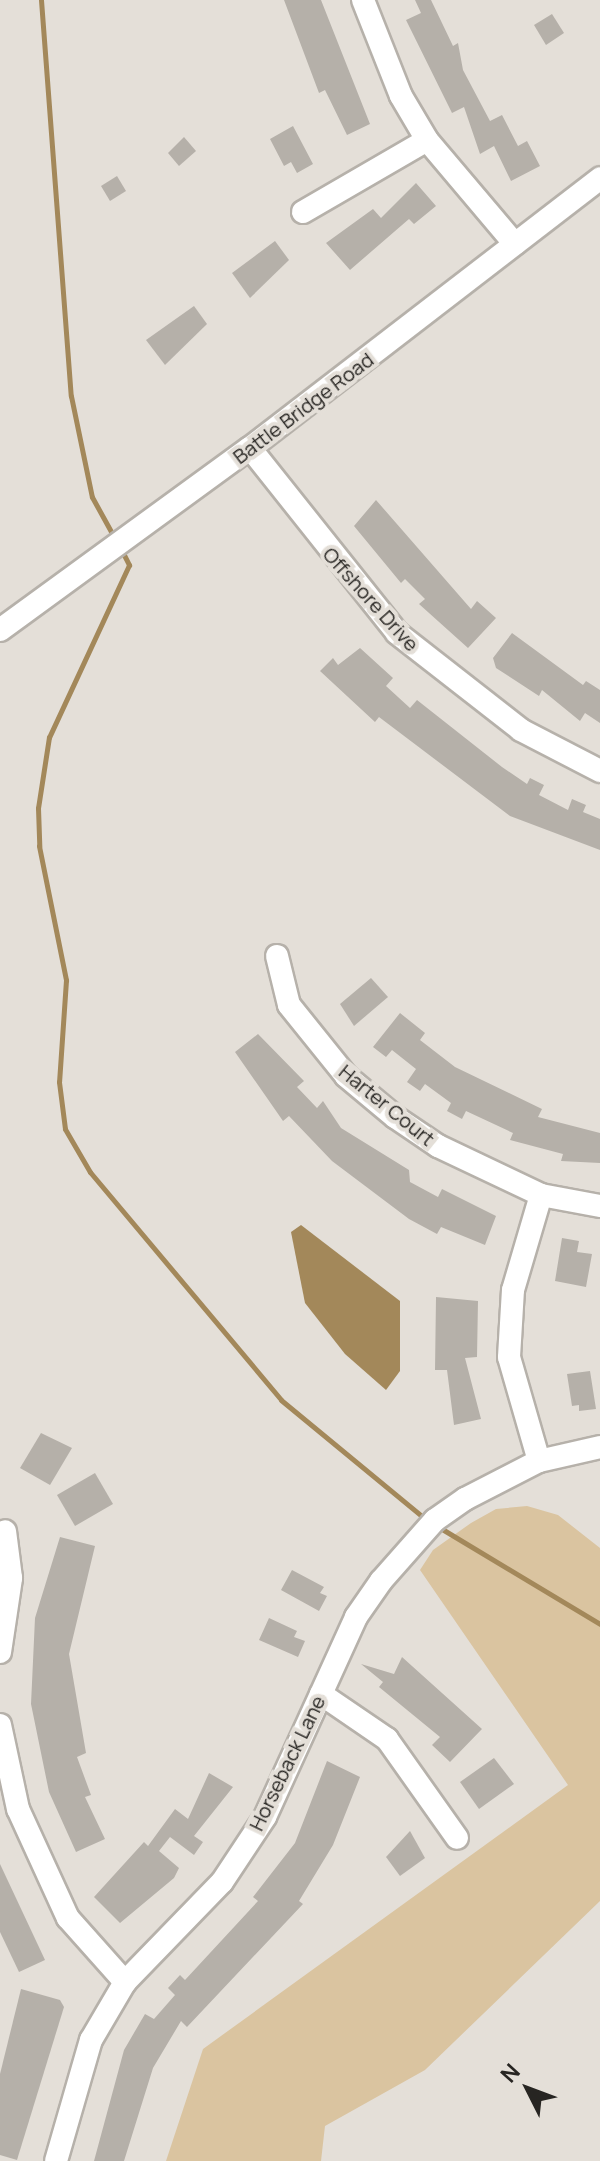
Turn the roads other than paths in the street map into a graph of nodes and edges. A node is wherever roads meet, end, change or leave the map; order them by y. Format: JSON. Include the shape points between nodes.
{"nodes":[{"id":1,"x":363,"y":0,"type":"edge"},
{"id":2,"x":427,"y":140,"type":"junction"},
{"id":3,"x":600,"y":178,"type":"edge"},
{"id":4,"x":303,"y":212,"type":"dead end"},
{"id":5,"x":515,"y":244,"type":"junction"},
{"id":6,"x":250,"y":448,"type":"junction"},
{"id":7,"x":0,"y":630,"type":"edge"},
{"id":8,"x":600,"y":771,"type":"edge"},
{"id":9,"x":277,"y":956,"type":"dead end"},
{"id":10,"x":541,"y":1195,"type":"junction"},
{"id":11,"x":600,"y":1206,"type":"edge"},
{"id":12,"x":600,"y":1447,"type":"edge"},
{"id":13,"x":539,"y":1461,"type":"junction"},
{"id":14,"x":5,"y":1531,"type":"dead end"},
{"id":15,"x":0,"y":1652,"type":"edge"},
{"id":16,"x":321,"y":1694,"type":"junction"},
{"id":17,"x":0,"y":1725,"type":"edge"},
{"id":18,"x":457,"y":1838,"type":"dead end"},
{"id":19,"x":125,"y":1982,"type":"junction"},
{"id":20,"x":56,"y":2161,"type":"edge"}],
"edges":[{"from":1,"to":2,"type":"street","via":[[401,96]]},
{"from":2,"to":4,"type":"street"},
{"from":2,"to":5,"type":"street"},
{"from":3,"to":5,"type":"street","name":"Battle Bridge Road"},
{"from":5,"to":6,"type":"street","name":"Battle Bridge Road"},
{"from":6,"to":7,"type":"street","name":"Battle Bridge Road"},
{"from":6,"to":8,"type":"street","name":"Offshore Drive","via":[[397,633],[457,686],[521,730]]},
{"from":9,"to":10,"type":"street","name":"Harter Court","via":[[289,1005],[346,1076],[438,1146]]},
{"from":10,"to":11,"type":"street","name":"Harter Court"},
{"from":10,"to":13,"type":"street","via":[[513,1290],[509,1357]]},
{"from":12,"to":13,"type":"street","name":"Horseback Lane"},
{"from":13,"to":16,"type":"street","name":"Horseback Lane","via":[[465,1499],[409,1546],[356,1617]]},
{"from":14,"to":15,"type":"street","via":[[11,1578]]},
{"from":16,"to":18,"type":"street","via":[[387,1739]]},
{"from":16,"to":19,"type":"street","name":"Horseback Lane","via":[[265,1817],[222,1882]]},
{"from":17,"to":19,"type":"street","via":[[18,1809],[62,1905]]},
{"from":19,"to":20,"type":"street","name":"Horseback Lane","via":[[91,2040]]}]}
